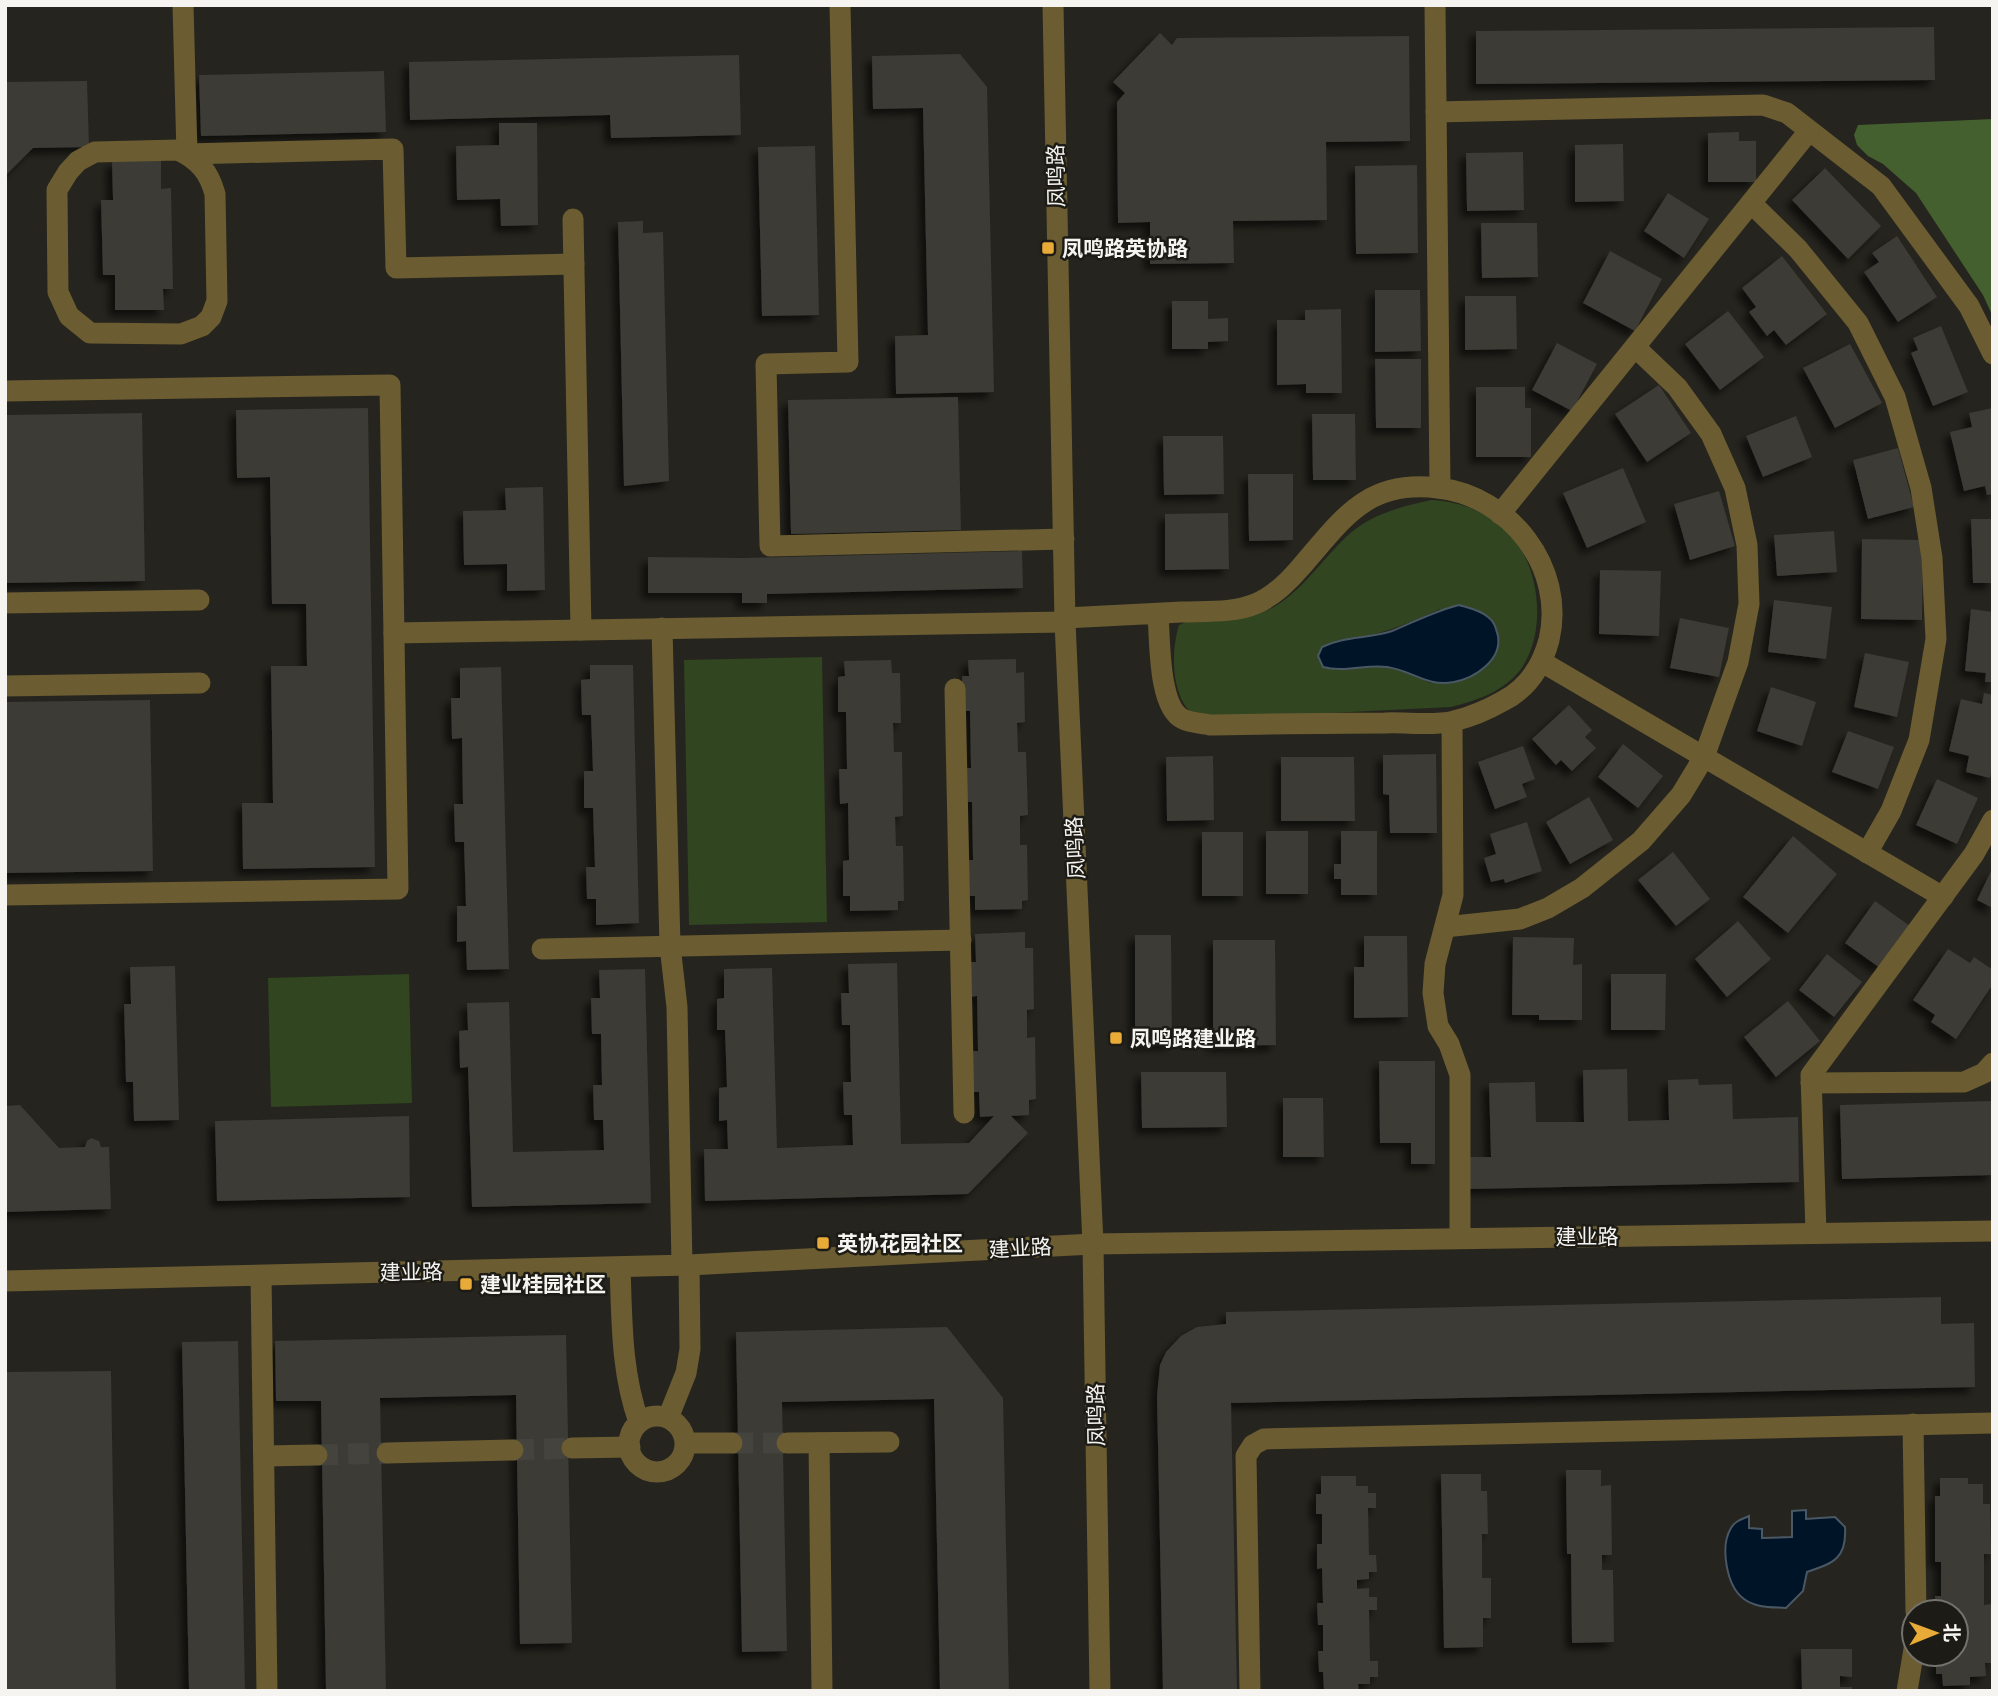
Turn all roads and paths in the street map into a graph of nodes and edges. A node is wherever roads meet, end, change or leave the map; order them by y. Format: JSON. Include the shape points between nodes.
{"nodes":[{"id":1,"x":183,"y":5,"type":"edge"},
{"id":2,"x":840,"y":5,"type":"edge"},
{"id":3,"x":1053,"y":5,"type":"edge"},
{"id":4,"x":1435,"y":5,"type":"edge"},
{"id":5,"x":1436,"y":112,"type":"junction"},
{"id":6,"x":1809,"y":131,"type":"junction"},
{"id":7,"x":187,"y":154,"type":"junction"},
{"id":8,"x":1751,"y":203,"type":"junction"},
{"id":9,"x":573,"y":219,"type":"dead end"},
{"id":10,"x":574,"y":264,"type":"junction"},
{"id":11,"x":1635,"y":347,"type":"junction"},
{"id":12,"x":1993,"y":354,"type":"edge"},
{"id":13,"x":5,"y":391,"type":"edge"},
{"id":14,"x":1440,"y":488,"type":"junction"},
{"id":15,"x":1500,"y":514,"type":"junction"},
{"id":16,"x":1064,"y":539,"type":"junction"},
{"id":17,"x":199,"y":600,"type":"dead end"},
{"id":18,"x":5,"y":603,"type":"edge"},
{"id":19,"x":1157,"y":614,"type":"junction"},
{"id":20,"x":1065,"y":620,"type":"junction"},
{"id":21,"x":662,"y":628,"type":"junction"},
{"id":22,"x":581,"y":630,"type":"junction"},
{"id":23,"x":394,"y":633,"type":"junction"},
{"id":24,"x":1542,"y":662,"type":"junction"},
{"id":25,"x":200,"y":683,"type":"dead end"},
{"id":26,"x":5,"y":686,"type":"edge"},
{"id":27,"x":955,"y":689,"type":"dead end"},
{"id":28,"x":1452,"y":722,"type":"junction"},
{"id":29,"x":1704,"y":757,"type":"junction"},
{"id":30,"x":1993,"y":820,"type":"edge"},
{"id":31,"x":1867,"y":853,"type":"junction"},
{"id":32,"x":5,"y":895,"type":"edge"},
{"id":33,"x":1943,"y":897,"type":"junction"},
{"id":34,"x":1445,"y":927,"type":"junction"},
{"id":35,"x":961,"y":940,"type":"junction"},
{"id":36,"x":670,"y":946,"type":"junction"},
{"id":37,"x":542,"y":949,"type":"dead end"},
{"id":38,"x":1993,"y":1063,"type":"edge"},
{"id":39,"x":1811,"y":1083,"type":"junction"},
{"id":40,"x":964,"y":1113,"type":"dead end"},
{"id":41,"x":1993,"y":1231,"type":"edge"},
{"id":42,"x":1816,"y":1233,"type":"junction"},
{"id":43,"x":1460,"y":1237,"type":"junction"},
{"id":44,"x":1093,"y":1244,"type":"junction"},
{"id":45,"x":685,"y":1265,"type":"junction"},
{"id":46,"x":620,"y":1267,"type":"junction"},
{"id":47,"x":261,"y":1276,"type":"junction"},
{"id":48,"x":5,"y":1281,"type":"edge"},
{"id":49,"x":668,"y":1418,"type":"junction"},
{"id":50,"x":639,"y":1422,"type":"junction"},
{"id":51,"x":1993,"y":1423,"type":"edge"},
{"id":52,"x":1913,"y":1424,"type":"junction"},
{"id":53,"x":686,"y":1443,"type":"junction"},
{"id":54,"x":732,"y":1443,"type":"tunnel mouth"},
{"id":55,"x":787,"y":1443,"type":"tunnel mouth"},
{"id":56,"x":819,"y":1443,"type":"junction"},
{"id":57,"x":889,"y":1443,"type":"dead end"},
{"id":58,"x":630,"y":1447,"type":"junction"},
{"id":59,"x":572,"y":1448,"type":"tunnel mouth"},
{"id":60,"x":513,"y":1450,"type":"tunnel mouth"},
{"id":61,"x":387,"y":1453,"type":"tunnel mouth"},
{"id":62,"x":317,"y":1455,"type":"tunnel mouth"},
{"id":63,"x":265,"y":1456,"type":"junction"},
{"id":64,"x":1916,"y":1598,"type":"edge"},
{"id":65,"x":1911,"y":1668,"type":"edge"},
{"id":66,"x":267,"y":1691,"type":"edge"},
{"id":67,"x":822,"y":1691,"type":"edge"},
{"id":68,"x":1100,"y":1691,"type":"edge"},
{"id":69,"x":1250,"y":1691,"type":"edge"},
{"id":70,"x":1907,"y":1691,"type":"edge"}],
"edges":[{"from":1,"to":7,"type":"street"},
{"from":2,"to":16,"type":"street","via":[[848,362],[766,364],[770,546]]},
{"from":3,"to":16,"type":"street","name":"凤鸣路"},
{"from":4,"to":5,"type":"street"},
{"from":5,"to":6,"type":"street","via":[[1763,105],[1787,113]]},
{"from":5,"to":14,"type":"street"},
{"from":6,"to":8,"type":"street"},
{"from":6,"to":12,"type":"street","via":[[1881,186],[1969,306]]},
{"from":7,"to":7,"type":"street","via":[[203,166],[215,194],[217,301],[211,317],[202,327],[181,334],[90,333],[69,316],[58,292],[57,190],[78,161],[95,152],[178,150]]},
{"from":7,"to":10,"type":"street","via":[[393,149],[396,268]]},
{"from":8,"to":11,"type":"street"},
{"from":8,"to":31,"type":"street","via":[[1798,249],[1857,323],[1895,397],[1921,488],[1933,558],[1936,639],[1919,740],[1891,811]]},
{"from":9,"to":10,"type":"street"},
{"from":10,"to":22,"type":"street"},
{"from":11,"to":15,"type":"street"},
{"from":11,"to":29,"type":"street","via":[[1677,387],[1711,434],[1735,488],[1747,545],[1749,604],[1738,662]]},
{"from":13,"to":23,"type":"street","via":[[390,385]]},
{"from":14,"to":15,"type":"street","via":[[1480,500]]},
{"from":14,"to":19,"type":"street","via":[[1407,486],[1376,494],[1353,509],[1277,592],[1254,605]]},
{"from":15,"to":24,"type":"street","via":[[1520,531],[1542,564],[1552,590],[1553,624]]},
{"from":16,"to":20,"type":"street","name":"凤鸣路"},
{"from":17,"to":18,"type":"street"},
{"from":19,"to":20,"type":"street"},
{"from":19,"to":28,"type":"street","via":[[1169,706],[1182,719],[1210,725]]},
{"from":20,"to":21,"type":"street"},
{"from":20,"to":44,"type":"street","name":"凤鸣路"},
{"from":21,"to":22,"type":"street"},
{"from":21,"to":36,"type":"street"},
{"from":22,"to":23,"type":"street"},
{"from":23,"to":32,"type":"street","via":[[398,889]]},
{"from":24,"to":28,"type":"street","via":[[1529,682],[1504,701]]},
{"from":24,"to":29,"type":"street"},
{"from":25,"to":26,"type":"street"},
{"from":27,"to":35,"type":"street"},
{"from":28,"to":34,"type":"street","via":[[1452,895]]},
{"from":29,"to":31,"type":"street"},
{"from":29,"to":34,"type":"street","via":[[1681,795],[1641,841],[1582,888],[1520,919]]},
{"from":30,"to":33,"type":"street"},
{"from":31,"to":33,"type":"street"},
{"from":33,"to":39,"type":"street","via":[[1811,1075]]},
{"from":34,"to":43,"type":"street","via":[[1433,993],[1438,1027],[1461,1074]]},
{"from":35,"to":36,"type":"street"},
{"from":35,"to":40,"type":"street"},
{"from":36,"to":37,"type":"street"},
{"from":36,"to":45,"type":"street","via":[[677,1007]]},
{"from":38,"to":39,"type":"street","via":[[1964,1082]]},
{"from":39,"to":42,"type":"street"},
{"from":41,"to":42,"type":"street","name":"建业路"},
{"from":42,"to":43,"type":"street","name":"建业路"},
{"from":43,"to":44,"type":"street","name":"建业路"},
{"from":44,"to":45,"type":"street","name":"建业路"},
{"from":44,"to":68,"type":"street","name":"凤鸣路"},
{"from":45,"to":46,"type":"street","name":"建业路"},
{"from":45,"to":49,"type":"street","via":[[690,1349]]},
{"from":46,"to":47,"type":"street","name":"建业路"},
{"from":46,"to":50,"type":"street","via":[[623,1362]]},
{"from":47,"to":48,"type":"street","name":"建业路"},
{"from":47,"to":63,"type":"street"},
{"from":49,"to":50,"type":"street","via":[[648,1417]]},
{"from":49,"to":53,"type":"street","via":[[677,1424]]},
{"from":50,"to":58,"type":"street","via":[[632,1430]]},
{"from":51,"to":52,"type":"street"},
{"from":52,"to":64,"type":"street"},
{"from":52,"to":69,"type":"street","via":[[1264,1439],[1246,1456]]},
{"from":53,"to":54,"type":"street"},
{"from":53,"to":58,"type":"street","via":[[678,1463],[658,1472],[641,1468]]},
{"from":55,"to":56,"type":"street"},
{"from":56,"to":57,"type":"street"},
{"from":56,"to":67,"type":"street"},
{"from":58,"to":59,"type":"street"},
{"from":60,"to":61,"type":"street"},
{"from":62,"to":63,"type":"street"},
{"from":63,"to":66,"type":"street"},
{"from":65,"to":70,"type":"street"}]}
